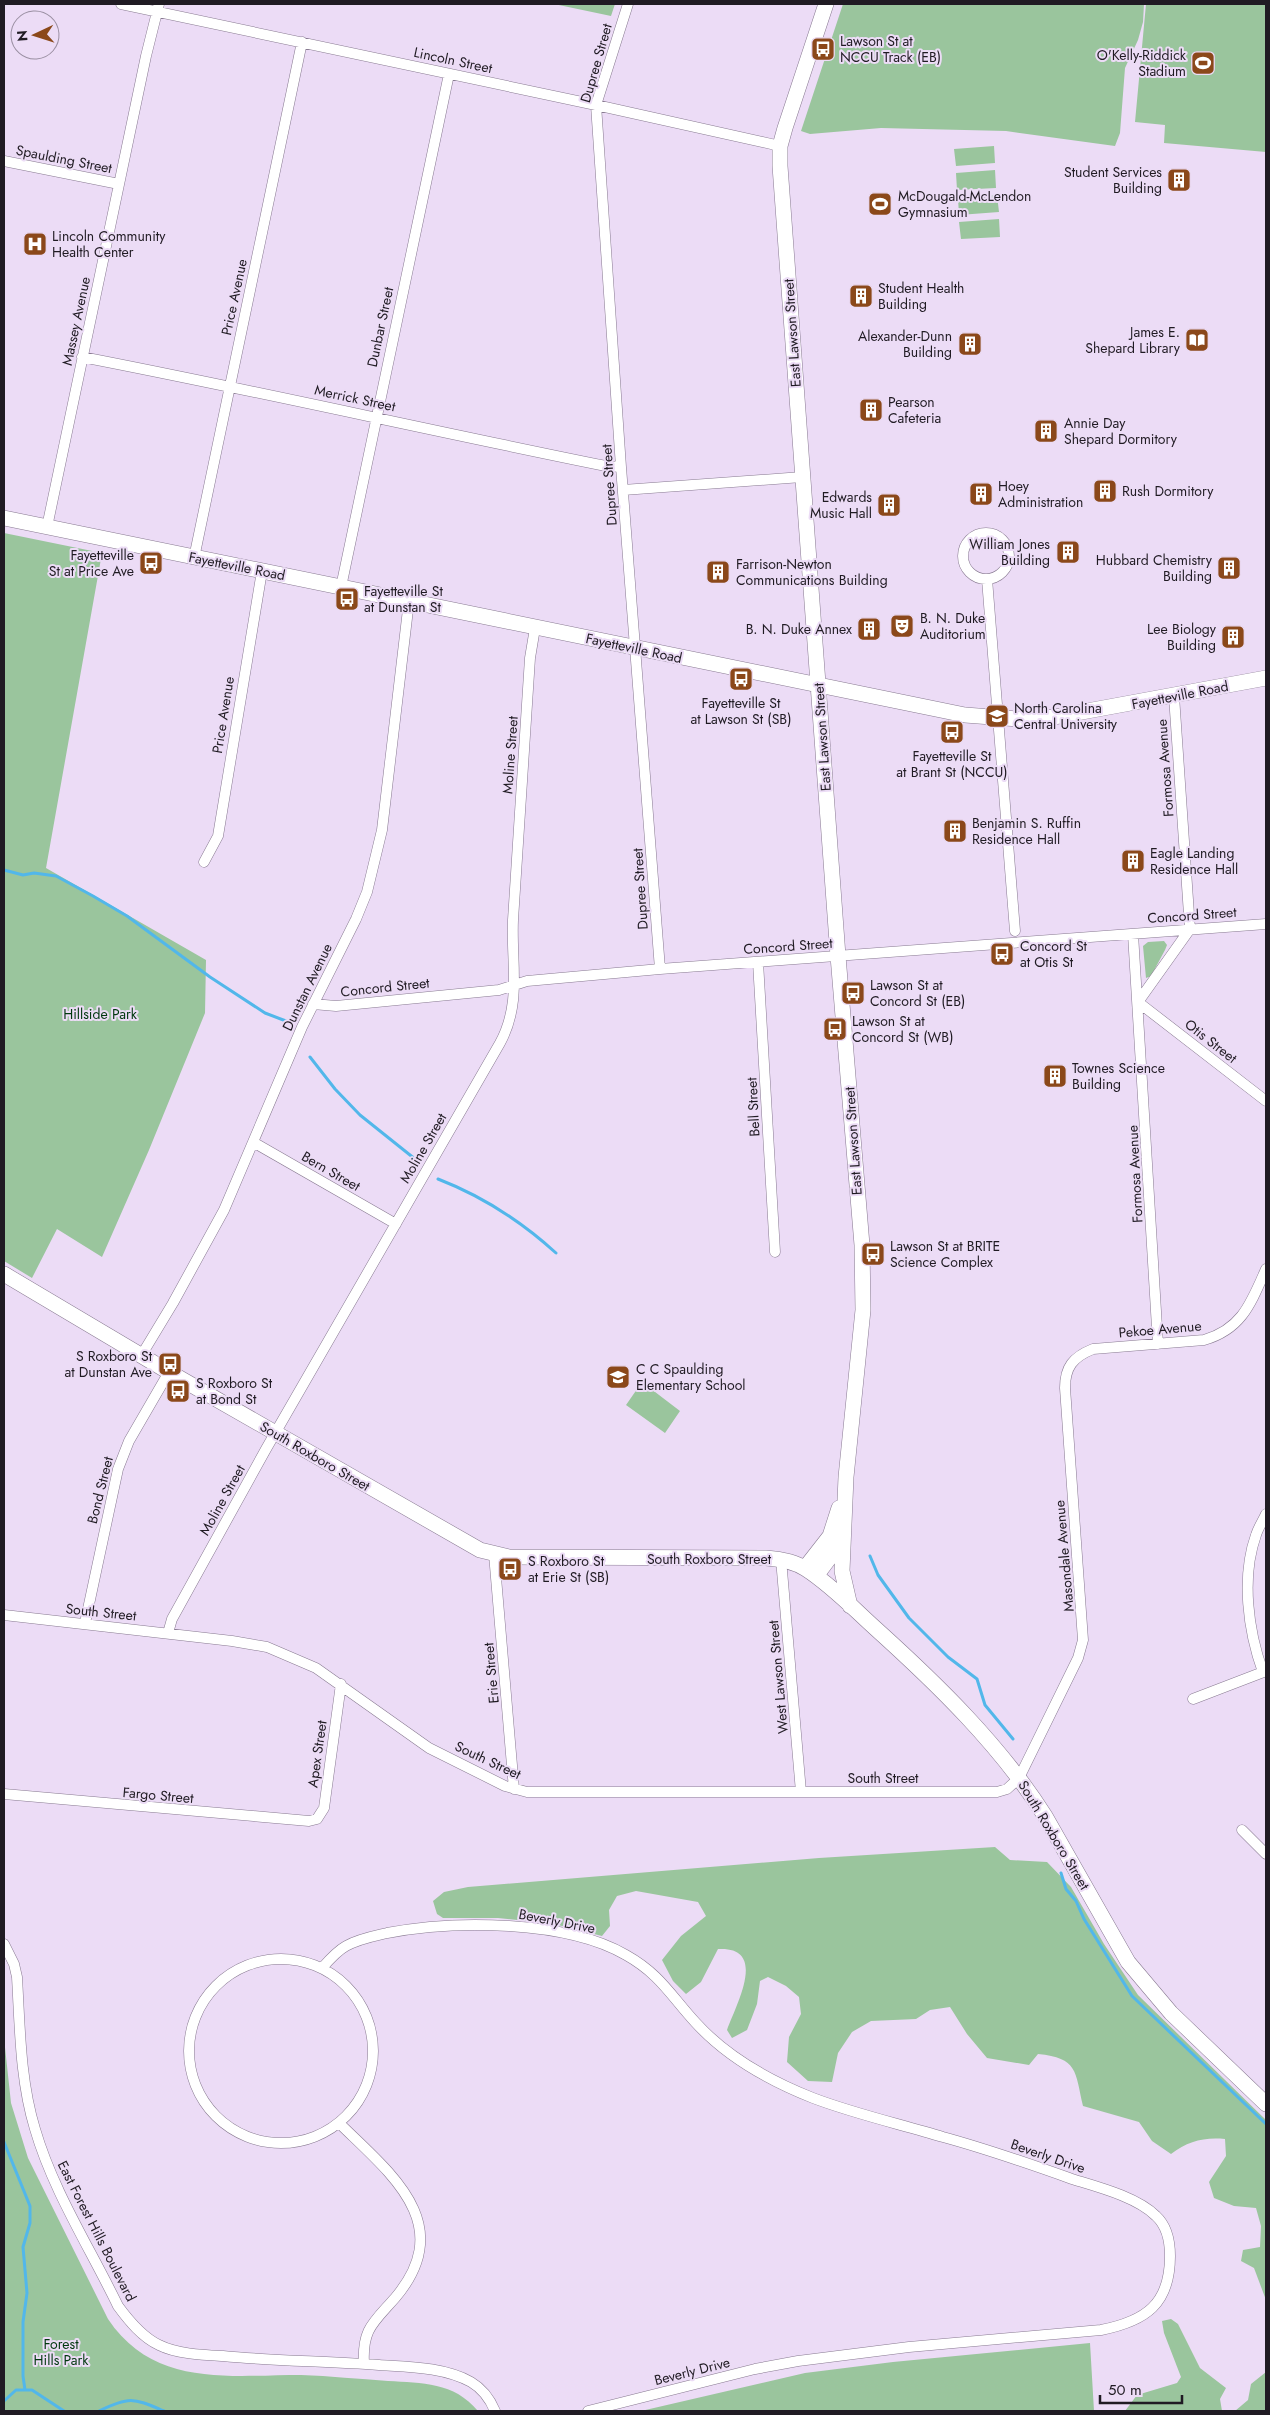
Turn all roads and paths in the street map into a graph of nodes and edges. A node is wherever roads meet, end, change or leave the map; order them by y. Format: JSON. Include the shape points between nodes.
{"nodes":[{"id":1,"x":121,"y":4,"type":"edge"},
{"id":2,"x":628,"y":4,"type":"edge"},
{"id":3,"x":826,"y":4,"type":"edge"},
{"id":4,"x":158,"y":7,"type":"edge"},
{"id":5,"x":302,"y":42,"type":"junction"},
{"id":6,"x":449,"y":74,"type":"junction"},
{"id":7,"x":596,"y":105,"type":"junction"},
{"id":8,"x":780,"y":146,"type":"junction"},
{"id":9,"x":4,"y":161,"type":"edge"},
{"id":10,"x":119,"y":184,"type":"junction"},
{"id":11,"x":82,"y":357,"type":"junction"},
{"id":12,"x":229,"y":385,"type":"junction"},
{"id":13,"x":376,"y":416,"type":"junction"},
{"id":14,"x":621,"y":467,"type":"junction"},
{"id":15,"x":802,"y":476,"type":"junction"},
{"id":16,"x":623,"y":490,"type":"junction"},
{"id":17,"x":4,"y":518,"type":"edge"},
{"id":18,"x":47,"y":527,"type":"junction"},
{"id":19,"x":194,"y":558,"type":"junction"},
{"id":20,"x":262,"y":570,"type":"junction"},
{"id":21,"x":987,"y":579,"type":"junction"},
{"id":22,"x":341,"y":587,"type":"junction"},
{"id":23,"x":409,"y":601,"type":"junction"},
{"id":24,"x":535,"y":628,"type":"junction"},
{"id":25,"x":636,"y":649,"type":"junction"},
{"id":26,"x":1266,"y":678,"type":"edge"},
{"id":27,"x":818,"y":686,"type":"junction"},
{"id":28,"x":1174,"y":696,"type":"junction"},
{"id":29,"x":998,"y":718,"type":"junction"},
{"id":30,"x":204,"y":862,"type":"dead end"},
{"id":31,"x":1266,"y":924,"type":"edge"},
{"id":32,"x":1190,"y":929,"type":"junction"},
{"id":33,"x":1015,"y":931,"type":"dead end"},
{"id":34,"x":1133,"y":934,"type":"junction"},
{"id":35,"x":838,"y":956,"type":"junction"},
{"id":36,"x":758,"y":962,"type":"junction"},
{"id":37,"x":660,"y":969,"type":"junction"},
{"id":38,"x":514,"y":985,"type":"junction"},
{"id":39,"x":1138,"y":1002,"type":"junction"},
{"id":40,"x":314,"y":1004,"type":"junction"},
{"id":41,"x":1266,"y":1101,"type":"edge"},
{"id":42,"x":253,"y":1142,"type":"junction"},
{"id":43,"x":396,"y":1224,"type":"junction"},
{"id":44,"x":775,"y":1252,"type":"dead end"},
{"id":45,"x":1266,"y":1269,"type":"edge"},
{"id":46,"x":4,"y":1274,"type":"edge"},
{"id":47,"x":1158,"y":1344,"type":"junction"},
{"id":48,"x":1109,"y":1348,"type":"joint"},
{"id":49,"x":141,"y":1356,"type":"junction"},
{"id":50,"x":169,"y":1372,"type":"junction"},
{"id":51,"x":275,"y":1433,"type":"junction"},
{"id":52,"x":846,"y":1477,"type":"junction"},
{"id":53,"x":1266,"y":1514,"type":"edge"},
{"id":54,"x":843,"y":1540,"type":"junction"},
{"id":55,"x":494,"y":1554,"type":"junction"},
{"id":56,"x":781,"y":1560,"type":"junction"},
{"id":57,"x":811,"y":1572,"type":"junction"},
{"id":58,"x":850,"y":1606,"type":"junction"},
{"id":59,"x":4,"y":1615,"type":"edge"},
{"id":60,"x":85,"y":1624,"type":"junction"},
{"id":61,"x":168,"y":1633,"type":"junction"},
{"id":62,"x":1264,"y":1671,"type":"edge"},
{"id":63,"x":341,"y":1684,"type":"junction"},
{"id":64,"x":1193,"y":1699,"type":"dead end"},
{"id":65,"x":1019,"y":1778,"type":"junction"},
{"id":66,"x":514,"y":1789,"type":"junction"},
{"id":67,"x":801,"y":1792,"type":"junction"},
{"id":68,"x":4,"y":1794,"type":"edge"},
{"id":69,"x":309,"y":1821,"type":"joint"},
{"id":70,"x":1242,"y":1830,"type":"dead end"},
{"id":71,"x":1266,"y":1854,"type":"edge"},
{"id":72,"x":4,"y":1944,"type":"edge"},
{"id":73,"x":322,"y":1968,"type":"junction"},
{"id":74,"x":1266,"y":2104,"type":"edge"},
{"id":75,"x":339,"y":2124,"type":"junction"},
{"id":76,"x":364,"y":2364,"type":"junction"},
{"id":77,"x":495,"y":2411,"type":"edge"},
{"id":78,"x":588,"y":2411,"type":"edge"}],
"edges":[{"from":1,"to":4,"type":"street","name":"Lincoln Street"},
{"from":2,"to":7,"type":"street","name":"Dupree Street"},
{"from":3,"to":8,"type":"street","name":"East Lawson Street"},
{"from":4,"to":5,"type":"street","name":"Lincoln Street"},
{"from":4,"to":10,"type":"street","name":"Massey Avenue"},
{"from":5,"to":6,"type":"street","name":"Lincoln Street"},
{"from":5,"to":12,"type":"street","name":"Price Avenue"},
{"from":6,"to":7,"type":"street","name":"Lincoln Street"},
{"from":6,"to":13,"type":"street","name":"Dunbar Street"},
{"from":7,"to":8,"type":"street","name":"Lincoln Street"},
{"from":7,"to":14,"type":"street","name":"Dupree Street"},
{"from":8,"to":15,"type":"street","name":"East Lawson Street"},
{"from":9,"to":10,"type":"street","name":"Spaulding Street"},
{"from":10,"to":11,"type":"street","name":"Massey Avenue"},
{"from":11,"to":12,"type":"street","name":"Merrick Street"},
{"from":11,"to":18,"type":"street","name":"Massey Avenue"},
{"from":12,"to":13,"type":"street","name":"Merrick Street"},
{"from":12,"to":19,"type":"street","name":"Price Avenue"},
{"from":13,"to":14,"type":"street","name":"Merrick Street"},
{"from":13,"to":22,"type":"street","name":"Dunbar Street"},
{"from":14,"to":16,"type":"street","name":"Dupree Street"},
{"from":15,"to":16,"type":"street"},
{"from":15,"to":27,"type":"street","name":"East Lawson Street"},
{"from":16,"to":25,"type":"street","name":"Dupree Street"},
{"from":17,"to":18,"type":"street","name":"Fayetteville Road"},
{"from":18,"to":19,"type":"street","name":"Fayetteville Road"},
{"from":19,"to":20,"type":"street","name":"Fayetteville Road"},
{"from":20,"to":22,"type":"street","name":"Fayetteville Road"},
{"from":20,"to":30,"type":"street","name":"Price Avenue","via":[[218,836]]},
{"from":21,"to":21,"type":"street","via":[[1000,574],[1008,556],[1000,538],[988,533],[969,540],[963,552],[968,571]]},
{"from":21,"to":29,"type":"street"},
{"from":22,"to":23,"type":"street","name":"Fayetteville Road"},
{"from":23,"to":24,"type":"street","name":"Fayetteville Road"},
{"from":23,"to":40,"type":"street","name":"Dunstan Avenue","via":[[377,856],[356,919]]},
{"from":24,"to":25,"type":"street","name":"Fayetteville Road"},
{"from":24,"to":38,"type":"street","name":"Moline Street","via":[[530,658],[513,922]]},
{"from":25,"to":27,"type":"street","name":"Fayetteville Road"},
{"from":25,"to":37,"type":"street","name":"Dupree Street"},
{"from":26,"to":28,"type":"street","name":"Fayetteville Road"},
{"from":27,"to":29,"type":"street","name":"Fayetteville Road","via":[[965,715]]},
{"from":27,"to":35,"type":"street","name":"East Lawson Street"},
{"from":28,"to":29,"type":"street","name":"Fayetteville Road","via":[[1031,720]]},
{"from":28,"to":32,"type":"street","name":"Formosa Avenue"},
{"from":29,"to":33,"type":"street"},
{"from":31,"to":32,"type":"street","name":"Concord Street"},
{"from":32,"to":34,"type":"street","name":"Concord Street"},
{"from":32,"to":39,"type":"street"},
{"from":34,"to":35,"type":"street","name":"Concord Street"},
{"from":34,"to":39,"type":"street","name":"Formosa Avenue"},
{"from":35,"to":36,"type":"street","name":"Concord Street"},
{"from":35,"to":52,"type":"street","name":"East Lawson Street","via":[[863,1279],[863,1310]]},
{"from":36,"to":37,"type":"street","name":"Concord Street"},
{"from":36,"to":44,"type":"street","name":"Bell Street"},
{"from":37,"to":38,"type":"street","name":"Concord Street","via":[[527,981]]},
{"from":38,"to":40,"type":"street","name":"Concord Street","via":[[489,991],[336,1006]]},
{"from":38,"to":43,"type":"street","name":"Moline Street","via":[[512,1018],[507,1030]]},
{"from":39,"to":41,"type":"street","name":"Otis Street"},
{"from":39,"to":47,"type":"street","name":"Formosa Avenue"},
{"from":40,"to":42,"type":"street","name":"Dunstan Avenue"},
{"from":42,"to":43,"type":"street","name":"Bern Street"},
{"from":42,"to":49,"type":"street","name":"Dunstan Avenue","via":[[208,1240]]},
{"from":43,"to":51,"type":"street","name":"Moline Street"},
{"from":45,"to":47,"type":"street","name":"Pekoe Avenue","via":[[1252,1302],[1226,1332],[1204,1340]]},
{"from":46,"to":49,"type":"street","name":"South Roxboro Street"},
{"from":47,"to":48,"type":"street","name":"Pekoe Avenue"},
{"from":48,"to":65,"type":"street","name":"Masondale Avenue","via":[[1080,1354],[1067,1368],[1065,1376],[1083,1640],[1078,1658]]},
{"from":49,"to":50,"type":"street","name":"South Roxboro Street"},
{"from":50,"to":51,"type":"street","name":"South Roxboro Street"},
{"from":50,"to":60,"type":"street","name":"Bond Street","via":[[129,1441],[118,1469]]},
{"from":51,"to":55,"type":"street","name":"South Roxboro Street","via":[[466,1543]]},
{"from":51,"to":61,"type":"street","name":"Moline Street","via":[[172,1619]]},
{"from":52,"to":54,"type":"street","name":"East Lawson Street"},
{"from":52,"to":57,"type":"street","name":"East Lawson Street","via":[[832,1532]]},
{"from":53,"to":62,"type":"street","via":[[1256,1536],[1249,1571],[1252,1634]]},
{"from":54,"to":57,"type":"street"},
{"from":54,"to":58,"type":"street","name":"East Lawson Street","via":[[842,1571]]},
{"from":55,"to":56,"type":"street","name":"South Roxboro Street","via":[[509,1557]]},
{"from":55,"to":66,"type":"street","name":"Erie Street"},
{"from":56,"to":57,"type":"street","name":"South Roxboro Street"},
{"from":56,"to":67,"type":"street","name":"West Lawson Street"},
{"from":57,"to":58,"type":"street","name":"South Roxboro Street"},
{"from":58,"to":65,"type":"street","name":"South Roxboro Street","via":[[914,1664]]},
{"from":59,"to":60,"type":"street","name":"South Street"},
{"from":60,"to":61,"type":"street","name":"South Street"},
{"from":61,"to":63,"type":"street","name":"South Street","via":[[267,1647],[316,1668]]},
{"from":62,"to":64,"type":"street"},
{"from":63,"to":66,"type":"street","name":"South Street","via":[[414,1739]]},
{"from":63,"to":69,"type":"street","name":"Apex Street","via":[[324,1808],[317,1819]]},
{"from":65,"to":67,"type":"street","name":"South Street","via":[[1008,1789],[986,1793]]},
{"from":65,"to":74,"type":"street","name":"South Roxboro Street","via":[[1045,1816],[1128,1962],[1171,2013]]},
{"from":66,"to":67,"type":"street","name":"South Street","via":[[546,1793]]},
{"from":68,"to":69,"type":"street","name":"Fargo Street"},
{"from":70,"to":71,"type":"street"},
{"from":72,"to":76,"type":"street","name":"East Forest Hills Boulevard","via":[[14,1964],[23,2070],[34,2128],[68,2207],[125,2315],[148,2338],[178,2350],[275,2361]]},
{"from":73,"to":75,"type":"street","via":[[340,1979],[357,1998],[369,2022],[373,2042],[373,2063],[366,2088]]},
{"from":73,"to":75,"type":"street","via":[[298,1960],[272,1959],[247,1965],[224,1978],[206,1997],[193,2022],[190,2064],[197,2090],[213,2113],[234,2131],[247,2137],[274,2143],[302,2141]]},
{"from":73,"to":78,"type":"street","name":"Beverly Drive","via":[[346,1945],[412,1928],[501,1925],[578,1936],[618,1951],[654,1974],[718,2044],[774,2081],[814,2098],[996,2153],[1116,2194],[1156,2216],[1167,2234],[1170,2268],[1166,2290],[1144,2316],[1118,2327],[798,2361]]},
{"from":75,"to":76,"type":"street","via":[[395,2179],[408,2197],[418,2223],[417,2262],[408,2282],[368,2329],[364,2339]]},
{"from":76,"to":77,"type":"street","name":"East Forest Hills Boulevard","via":[[456,2375],[478,2387]]}]}
